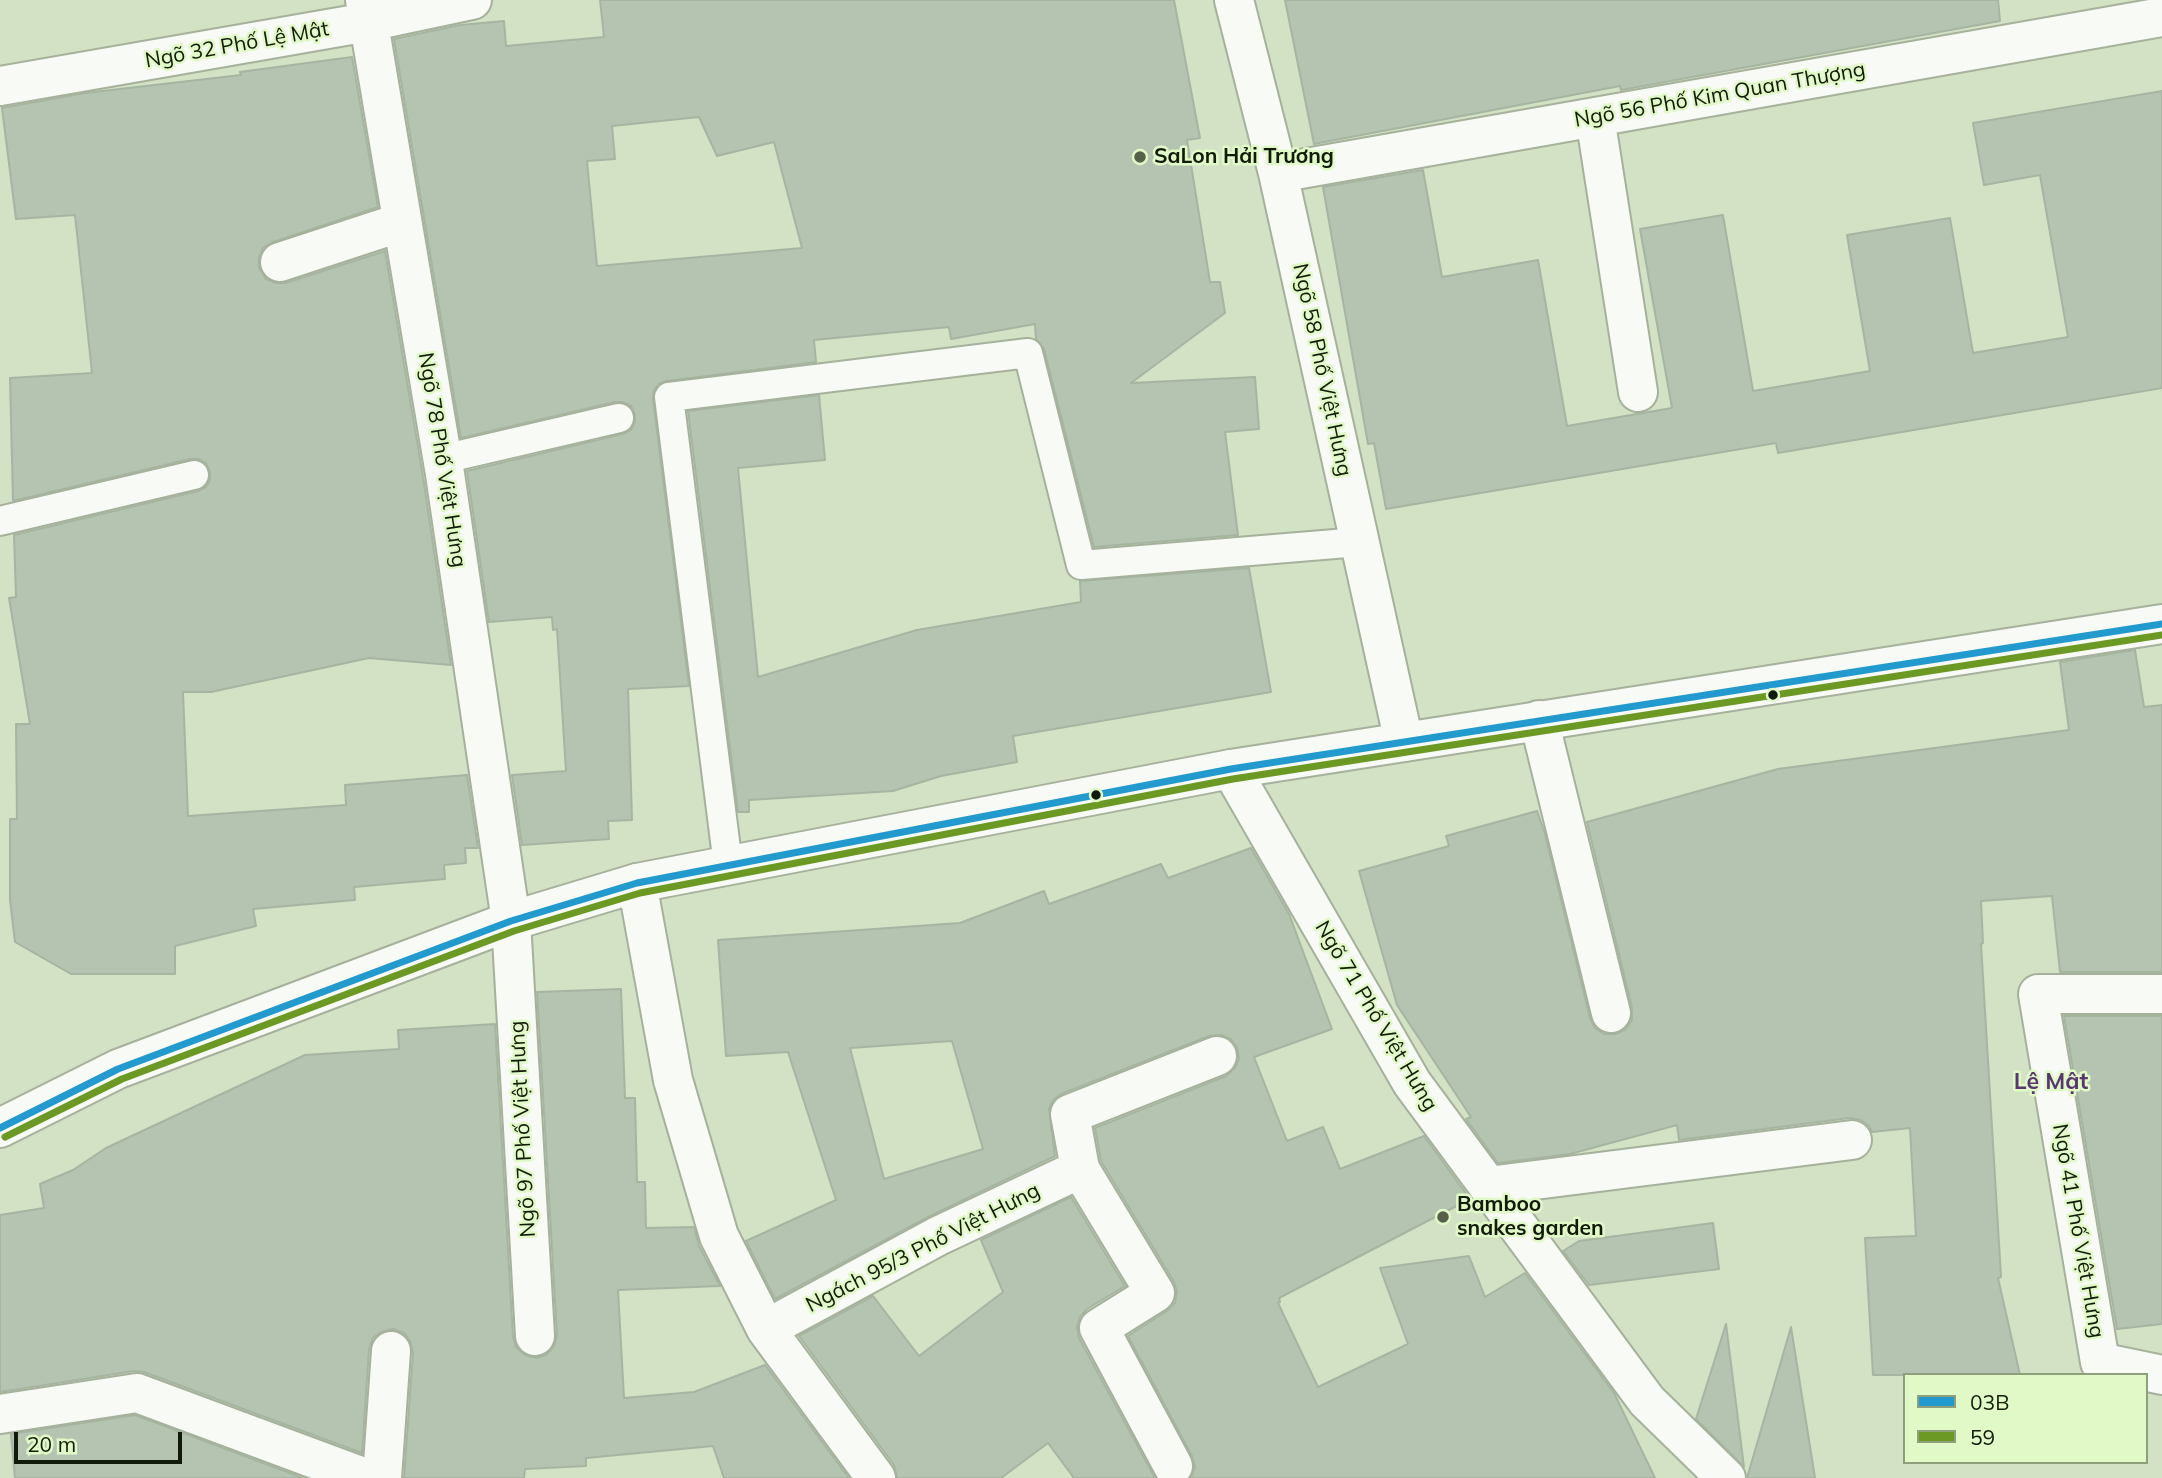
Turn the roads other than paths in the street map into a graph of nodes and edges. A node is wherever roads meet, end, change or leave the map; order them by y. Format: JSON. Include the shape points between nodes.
{"nodes":[{"id":1,"x":472,"y":0,"type":"edge"},
{"id":2,"x":1234,"y":0,"type":"edge"},
{"id":3,"x":366,"y":11,"type":"edge"},
{"id":4,"x":2149,"y":12,"type":"edge"},
{"id":5,"x":0,"y":86,"type":"edge"},
{"id":6,"x":1595,"y":117,"type":"junction"},
{"id":7,"x":1278,"y":173,"type":"junction"},
{"id":8,"x":402,"y":222,"type":"junction"},
{"id":9,"x":280,"y":262,"type":"dead end"},
{"id":10,"x":1638,"y":392,"type":"dead end"},
{"id":11,"x":619,"y":418,"type":"dead end"},
{"id":12,"x":443,"y":459,"type":"junction"},
{"id":13,"x":194,"y":475,"type":"dead end"},
{"id":14,"x":0,"y":521,"type":"edge"},
{"id":15,"x":1359,"y":542,"type":"junction"},
{"id":16,"x":2162,"y":624,"type":"edge"},
{"id":17,"x":1539,"y":720,"type":"junction"},
{"id":18,"x":1404,"y":742,"type":"junction"},
{"id":19,"x":1231,"y":769,"type":"junction"},
{"id":20,"x":728,"y":865,"type":"junction"},
{"id":21,"x":637,"y":883,"type":"junction"},
{"id":22,"x":511,"y":922,"type":"junction"},
{"id":23,"x":2162,"y":994,"type":"edge"},
{"id":24,"x":1611,"y":1013,"type":"dead end"},
{"id":25,"x":1217,"y":1056,"type":"dead end"},
{"id":26,"x":0,"y":1128,"type":"edge"},
{"id":27,"x":1852,"y":1140,"type":"dead end"},
{"id":28,"x":1080,"y":1169,"type":"junction"},
{"id":29,"x":1488,"y":1186,"type":"junction"},
{"id":30,"x":766,"y":1329,"type":"junction"},
{"id":31,"x":535,"y":1336,"type":"dead end"},
{"id":32,"x":391,"y":1351,"type":"dead end"},
{"id":33,"x":2162,"y":1375,"type":"edge"},
{"id":34,"x":0,"y":1414,"type":"edge"},
{"id":35,"x":1173,"y":1466,"type":"dead end"},
{"id":36,"x":366,"y":1478,"type":"edge"},
{"id":37,"x":382,"y":1478,"type":"edge"},
{"id":38,"x":876,"y":1478,"type":"edge"},
{"id":39,"x":1726,"y":1478,"type":"edge"}],
"edges":[{"from":1,"to":3,"type":"street","name":"Ngõ 32 Phố Lệ Mật"},
{"from":2,"to":7,"type":"street","name":"Ngõ 58 Phố Việt Hưng"},
{"from":3,"to":5,"type":"street","name":"Ngõ 32 Phố Lệ Mật"},
{"from":3,"to":8,"type":"street","name":"Ngõ 78 Phố Việt Hưng"},
{"from":4,"to":6,"type":"street","name":"Ngõ 56 Phố Kim Quan Thượng"},
{"from":6,"to":7,"type":"street","name":"Ngõ 56 Phố Kim Quan Thượng"},
{"from":6,"to":10,"type":"street"},
{"from":7,"to":15,"type":"street","name":"Ngõ 58 Phố Việt Hưng"},
{"from":8,"to":9,"type":"street"},
{"from":8,"to":12,"type":"street","name":"Ngõ 78 Phố Việt Hưng"},
{"from":11,"to":12,"type":"lane"},
{"from":12,"to":22,"type":"street","name":"Ngõ 78 Phố Việt Hưng"},
{"from":13,"to":14,"type":"lane"},
{"from":15,"to":18,"type":"street","name":"Ngõ 58 Phố Việt Hưng"},
{"from":15,"to":20,"type":"lane","via":[[1081,565],[1028,353],[669,397]]},
{"from":16,"to":17,"type":"street"},
{"from":17,"to":18,"type":"street"},
{"from":17,"to":24,"type":"street"},
{"from":18,"to":19,"type":"street"},
{"from":19,"to":20,"type":"street"},
{"from":19,"to":29,"type":"street","name":"Ngõ 71 Phố Việt Hưng","via":[[1412,1083]]},
{"from":20,"to":21,"type":"street"},
{"from":21,"to":22,"type":"street"},
{"from":21,"to":30,"type":"street","via":[[673,1080],[719,1236]]},
{"from":22,"to":26,"type":"street","via":[[118,1069]]},
{"from":22,"to":31,"type":"street","name":"Ngõ 97 Phố Việt Hưng"},
{"from":23,"to":33,"type":"street","name":"Ngõ 41 Phố Việt Hưng","via":[[2038,994],[2100,1362]]},
{"from":25,"to":28,"type":"street","via":[[1070,1114]]},
{"from":27,"to":29,"type":"street"},
{"from":28,"to":30,"type":"street","name":"Ngách 95/3 Phố Việt Hưng","via":[[937,1236]]},
{"from":28,"to":35,"type":"street","via":[[1155,1293],[1099,1328]]},
{"from":29,"to":39,"type":"street","name":"Ngõ 71 Phố Việt Hưng","via":[[1647,1401]]},
{"from":30,"to":38,"type":"street"},
{"from":32,"to":37,"type":"street"},
{"from":34,"to":36,"type":"street","via":[[137,1393]]}]}
